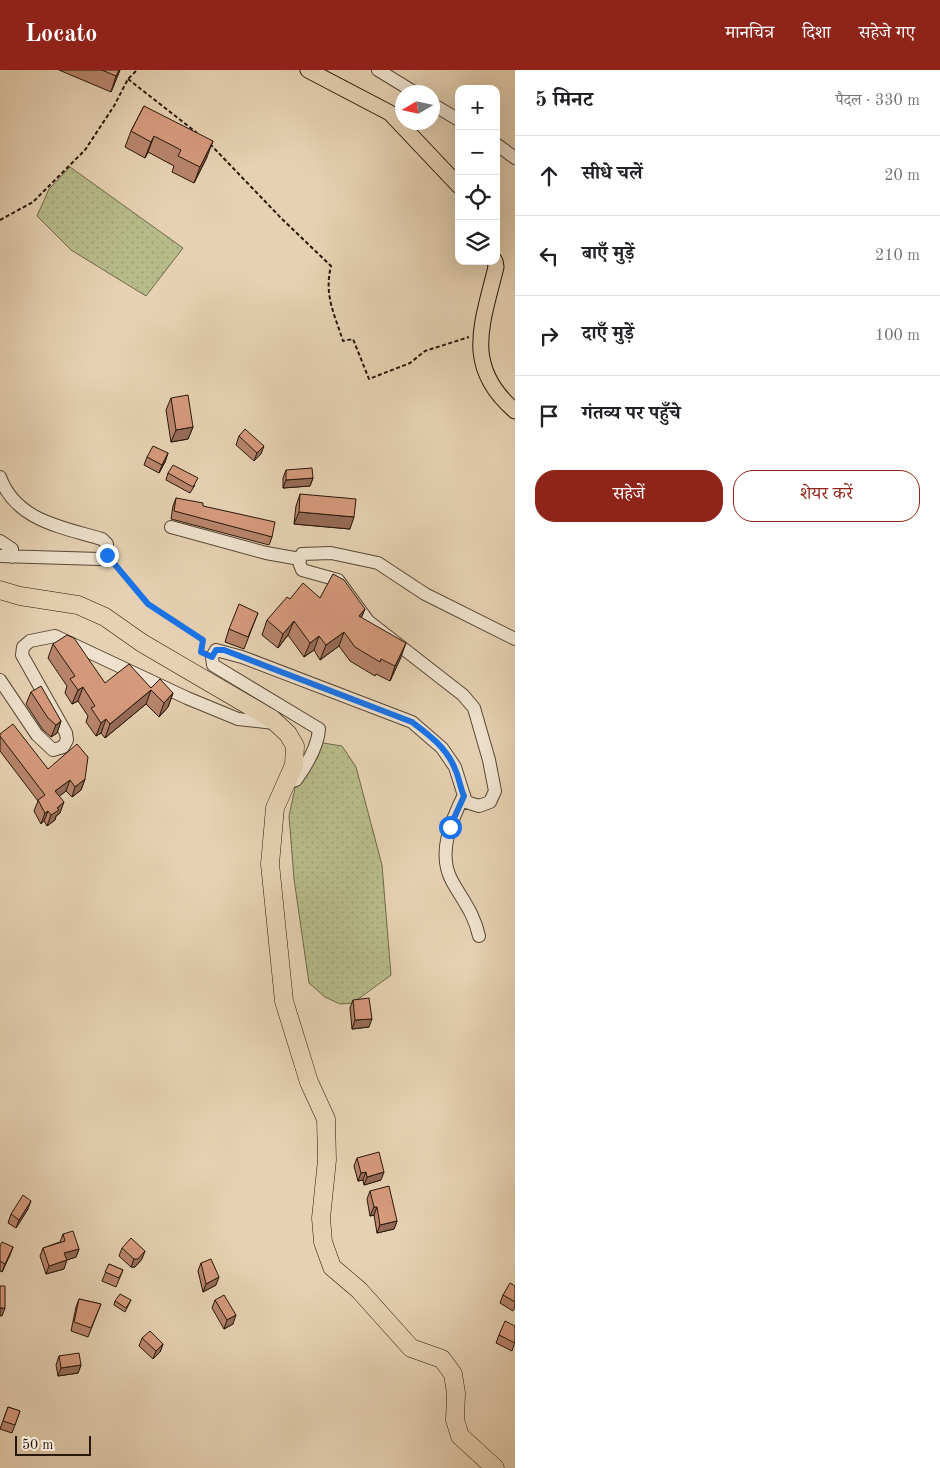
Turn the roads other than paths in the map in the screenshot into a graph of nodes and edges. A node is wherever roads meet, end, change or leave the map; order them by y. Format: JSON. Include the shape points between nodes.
{"nodes":[{"id":1,"x":308,"y":70,"type":"edge"},
{"id":2,"x":378,"y":70,"type":"edge"},
{"id":3,"x":403,"y":85,"type":"edge"},
{"id":4,"x":440,"y":109,"type":"edge"},
{"id":5,"x":455,"y":118,"type":"edge"},
{"id":6,"x":500,"y":147,"type":"edge"},
{"id":7,"x":515,"y":158,"type":"edge"},
{"id":8,"x":455,"y":182,"type":"edge"},
{"id":9,"x":496,"y":265,"type":"edge"},
{"id":10,"x":515,"y":411,"type":"edge"},
{"id":11,"x":0,"y":476,"type":"edge"},
{"id":12,"x":171,"y":527,"type":"dead end"},
{"id":13,"x":0,"y":541,"type":"edge"},
{"id":14,"x":6,"y":557,"type":"edge"},
{"id":15,"x":300,"y":559,"type":"junction"},
{"id":16,"x":0,"y":590,"type":"edge"},
{"id":17,"x":515,"y":639,"type":"edge"},
{"id":18,"x":0,"y":680,"type":"edge"},
{"id":19,"x":277,"y":724,"type":"junction"},
{"id":20,"x":288,"y":782,"type":"junction"},
{"id":21,"x":464,"y":796,"type":"junction"},
{"id":22,"x":479,"y":936,"type":"dead end"},
{"id":23,"x":495,"y":1468,"type":"edge"}],
"edges":[{"from":1,"to":8,"type":"main road","via":[[390,113]]},
{"from":2,"to":3,"type":"street"},
{"from":4,"to":5,"type":"street"},
{"from":6,"to":7,"type":"street"},
{"from":9,"to":10,"type":"main road","via":[[479,351],[484,371],[498,396]]},
{"from":11,"to":14,"type":"street","via":[[6,493],[41,521],[102,539],[108,544],[107,555],[100,560]]},
{"from":12,"to":15,"type":"street"},
{"from":13,"to":14,"type":"street","via":[[12,549]]},
{"from":15,"to":17,"type":"street","via":[[307,552],[331,553],[378,563],[425,594]]},
{"from":15,"to":21,"type":"street","via":[[302,570],[338,580],[368,621],[463,695],[474,708],[495,791],[490,802],[478,806],[466,802]]},
{"from":16,"to":19,"type":"highway","via":[[78,605],[105,617],[142,644]]},
{"from":18,"to":19,"type":"street","via":[[37,735],[53,750],[63,746],[67,740],[66,733],[22,655],[23,647],[30,641],[55,636],[187,698],[238,718]]},
{"from":19,"to":20,"type":"highway","via":[[295,746],[294,766]]},
{"from":20,"to":21,"type":"street","via":[[296,780],[303,770],[319,729],[213,665],[212,657],[216,650],[224,650],[412,722],[442,748],[455,767]]},
{"from":20,"to":23,"type":"highway","via":[[274,808],[270,864],[284,1001],[309,1082],[326,1119],[327,1160],[321,1218],[323,1242],[332,1267],[359,1290],[411,1348],[442,1359],[453,1374],[455,1420],[460,1436]]},
{"from":21,"to":22,"type":"street","via":[[450,827],[445,862],[451,879],[475,918]]}]}
